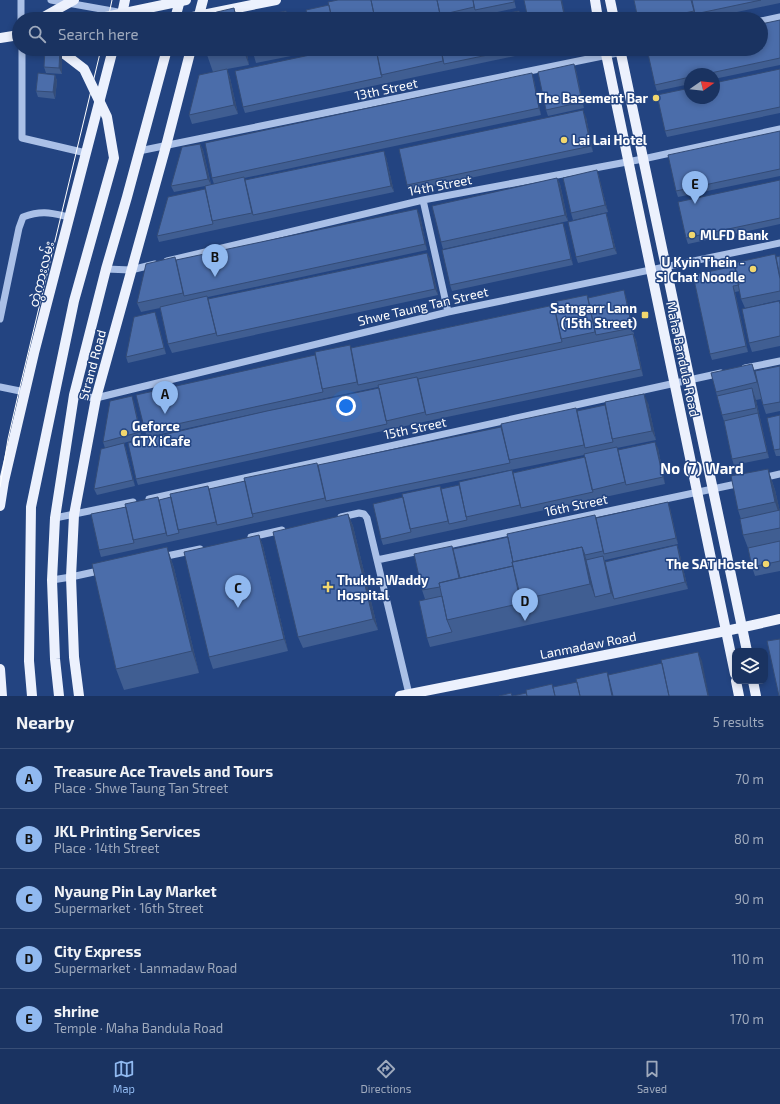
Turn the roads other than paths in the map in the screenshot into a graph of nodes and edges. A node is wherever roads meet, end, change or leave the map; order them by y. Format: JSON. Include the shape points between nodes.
{"nodes":[{"id":1,"x":21,"y":0,"type":"edge"},
{"id":2,"x":51,"y":0,"type":"edge"},
{"id":3,"x":74,"y":0,"type":"edge"},
{"id":4,"x":126,"y":0,"type":"edge"},
{"id":5,"x":180,"y":0,"type":"edge"},
{"id":6,"x":186,"y":0,"type":"edge"},
{"id":7,"x":203,"y":0,"type":"edge"},
{"id":8,"x":276,"y":0,"type":"edge"},
{"id":9,"x":594,"y":0,"type":"edge"},
{"id":10,"x":610,"y":0,"type":"edge"},
{"id":11,"x":21,"y":12,"type":"edge"},
{"id":12,"x":53,"y":12,"type":"edge"},
{"id":13,"x":112,"y":12,"type":"edge"},
{"id":14,"x":123,"y":12,"type":"edge"},
{"id":15,"x":129,"y":12,"type":"edge"},
{"id":16,"x":177,"y":12,"type":"edge"},
{"id":17,"x":200,"y":12,"type":"edge"},
{"id":18,"x":220,"y":12,"type":"edge"},
{"id":19,"x":597,"y":12,"type":"edge"},
{"id":20,"x":613,"y":12,"type":"edge"},
{"id":21,"x":780,"y":17,"type":"edge"},
{"id":22,"x":768,"y":20,"type":"edge"},
{"id":23,"x":22,"y":56,"type":"edge"},
{"id":24,"x":67,"y":56,"type":"edge"},
{"id":25,"x":111,"y":56,"type":"edge"},
{"id":26,"x":165,"y":56,"type":"edge"},
{"id":27,"x":189,"y":56,"type":"edge"},
{"id":28,"x":592,"y":56,"type":"edge"},
{"id":29,"x":607,"y":56,"type":"edge"},
{"id":30,"x":621,"y":56,"type":"edge"},
{"id":31,"x":780,"y":128,"type":"edge"},
{"id":32,"x":166,"y":146,"type":"junction"},
{"id":33,"x":139,"y":151,"type":"junction"},
{"id":34,"x":86,"y":153,"type":"junction"},
{"id":35,"x":643,"y":159,"type":"junction"},
{"id":36,"x":628,"y":162,"type":"junction"},
{"id":37,"x":423,"y":200,"type":"junction"},
{"id":38,"x":69,"y":217,"type":"junction"},
{"id":39,"x":780,"y":243,"type":"edge"},
{"id":40,"x":666,"y":266,"type":"junction"},
{"id":41,"x":106,"y":269,"type":"junction"},
{"id":42,"x":131,"y":270,"type":"junction"},
{"id":43,"x":651,"y":270,"type":"junction"},
{"id":44,"x":448,"y":312,"type":"junction"},
{"id":45,"x":0,"y":319,"type":"edge"},
{"id":46,"x":780,"y":361,"type":"edge"},
{"id":47,"x":690,"y":380,"type":"junction"},
{"id":48,"x":674,"y":383,"type":"junction"},
{"id":49,"x":0,"y":387,"type":"edge"},
{"id":50,"x":25,"y":392,"type":"junction"},
{"id":51,"x":74,"y":395,"type":"junction"},
{"id":52,"x":96,"y":398,"type":"junction"},
{"id":53,"x":780,"y":474,"type":"edge"},
{"id":54,"x":713,"y":489,"type":"junction"},
{"id":55,"x":697,"y":492,"type":"junction"},
{"id":56,"x":144,"y":500,"type":"edge"},
{"id":57,"x":137,"y":501,"type":"edge"},
{"id":58,"x":0,"y":506,"type":"edge"},
{"id":59,"x":74,"y":515,"type":"junction"},
{"id":60,"x":55,"y":518,"type":"junction"},
{"id":61,"x":335,"y":518,"type":"edge"},
{"id":62,"x":289,"y":529,"type":"edge"},
{"id":63,"x":242,"y":539,"type":"edge"},
{"id":64,"x":211,"y":546,"type":"edge"},
{"id":65,"x":157,"y":558,"type":"edge"},
{"id":66,"x":377,"y":560,"type":"junction"},
{"id":67,"x":110,"y":569,"type":"edge"},
{"id":68,"x":71,"y":577,"type":"junction"},
{"id":69,"x":52,"y":580,"type":"junction"},
{"id":70,"x":780,"y":619,"type":"edge"},
{"id":71,"x":742,"y":627,"type":"junction"},
{"id":72,"x":726,"y":631,"type":"junction"},
{"id":73,"x":746,"y":648,"type":"edge"},
{"id":74,"x":732,"y":660,"type":"edge"},
{"id":75,"x":0,"y":669,"type":"edge"},
{"id":76,"x":737,"y":684,"type":"edge"},
{"id":77,"x":754,"y":684,"type":"edge"},
{"id":78,"x":405,"y":695,"type":"edge"},
{"id":79,"x":2,"y":696,"type":"edge"},
{"id":80,"x":32,"y":696,"type":"edge"},
{"id":81,"x":59,"y":696,"type":"edge"},
{"id":82,"x":79,"y":696,"type":"edge"},
{"id":83,"x":739,"y":696,"type":"edge"},
{"id":84,"x":756,"y":696,"type":"edge"}],
"edges":[{"from":1,"to":11,"type":"street"},
{"from":2,"to":13,"type":"street"},
{"from":3,"to":12,"type":"main road","bridge":true},
{"from":4,"to":14,"type":"main road"},
{"from":5,"to":16,"type":"main road"},
{"from":6,"to":15,"type":"main road","bridge":true},
{"from":7,"to":17,"type":"main road"},
{"from":8,"to":18,"type":"main road"},
{"from":9,"to":19,"type":"main road"},
{"from":10,"to":20,"type":"main road"},
{"from":21,"to":22,"type":"street"},
{"from":23,"to":34,"type":"street","via":[[22,138]]},
{"from":24,"to":80,"type":"main road","bridge":true,"via":[[84,69],[107,117],[114,158],[74,301],[31,506],[29,661]]},
{"from":25,"to":34,"type":"main road","name":"တွဲကားလမ်း"},
{"from":26,"to":33,"type":"main road","name":"Strand Road"},
{"from":27,"to":32,"type":"main road","name":"Strand Road"},
{"from":28,"to":32,"type":"street","name":"13th Street"},
{"from":29,"to":36,"type":"main road","name":"Maha Bandula Road"},
{"from":30,"to":35,"type":"main road","name":"Maha Bandula Road"},
{"from":31,"to":35,"type":"street","name":"14th Street"},
{"from":32,"to":33,"type":"street","name":"13th Street"},
{"from":32,"to":42,"type":"main road","name":"Strand Road"},
{"from":33,"to":41,"type":"main road","name":"Strand Road"},
{"from":34,"to":38,"type":"main road","name":"တွဲကားလမ်း"},
{"from":35,"to":36,"type":"street","name":"14th Street"},
{"from":35,"to":40,"type":"main road","name":"Maha Bandula Road"},
{"from":36,"to":37,"type":"street","name":"14th Street"},
{"from":36,"to":43,"type":"main road","name":"Maha Bandula Road"},
{"from":37,"to":42,"type":"street","name":"14th Street"},
{"from":37,"to":44,"type":"street"},
{"from":38,"to":45,"type":"street","via":[[49,212],[23,218]]},
{"from":38,"to":50,"type":"main road","name":"တွဲကားလမ်း"},
{"from":39,"to":40,"type":"street","name":"Shwe Taung Tan Street"},
{"from":40,"to":43,"type":"street","name":"Shwe Taung Tan Street"},
{"from":40,"to":47,"type":"main road","name":"Maha Bandula Road"},
{"from":41,"to":42,"type":"street","name":"14th Street"},
{"from":41,"to":51,"type":"main road","name":"Strand Road"},
{"from":42,"to":52,"type":"main road","name":"Strand Road"},
{"from":43,"to":44,"type":"street","name":"Shwe Taung Tan Street"},
{"from":43,"to":48,"type":"main road","name":"Maha Bandula Road"},
{"from":44,"to":52,"type":"street","name":"Shwe Taung Tan Street"},
{"from":46,"to":47,"type":"street","name":"15th Street"},
{"from":47,"to":48,"type":"street","name":"15th Street"},
{"from":47,"to":54,"type":"main road","name":"Maha Bandula Road"},
{"from":48,"to":55,"type":"main road","name":"Maha Bandula Road"},
{"from":48,"to":56,"type":"street","name":"15th Street"},
{"from":49,"to":50,"type":"street"},
{"from":50,"to":58,"type":"main road","name":"တွဲကားလမ်း"},
{"from":51,"to":52,"type":"street","name":"Shwe Taung Tan Street"},
{"from":51,"to":60,"type":"main road","name":"Strand Road"},
{"from":52,"to":59,"type":"main road","name":"Strand Road"},
{"from":53,"to":54,"type":"street","name":"16th Street"},
{"from":54,"to":55,"type":"street","name":"16th Street"},
{"from":54,"to":71,"type":"main road","name":"Maha Bandula Road"},
{"from":55,"to":66,"type":"street","name":"16th Street"},
{"from":55,"to":72,"type":"main road","name":"Maha Bandula Road"},
{"from":57,"to":59,"type":"street"},
{"from":59,"to":60,"type":"street"},
{"from":59,"to":68,"type":"main road","name":"Strand Road"},
{"from":60,"to":69,"type":"main road","name":"Strand Road"},
{"from":61,"to":66,"type":"street","via":[[364,514]]},
{"from":62,"to":63,"type":"street"},
{"from":64,"to":65,"type":"street"},
{"from":66,"to":78,"type":"street"},
{"from":67,"to":68,"type":"street"},
{"from":68,"to":69,"type":"street"},
{"from":68,"to":82,"type":"main road","name":"Strand Road","via":[[74,657]]},
{"from":69,"to":81,"type":"main road","name":"Strand Road"},
{"from":70,"to":71,"type":"main road","name":"Lanmadaw Road"},
{"from":71,"to":72,"type":"main road","name":"Lanmadaw Road"},
{"from":71,"to":73,"type":"main road","name":"Maha Bandula Road"},
{"from":72,"to":74,"type":"main road","name":"Maha Bandula Road"},
{"from":72,"to":78,"type":"main road","name":"Lanmadaw Road"},
{"from":75,"to":79,"type":"main road"},
{"from":76,"to":83,"type":"main road"},
{"from":77,"to":84,"type":"main road"}]}
